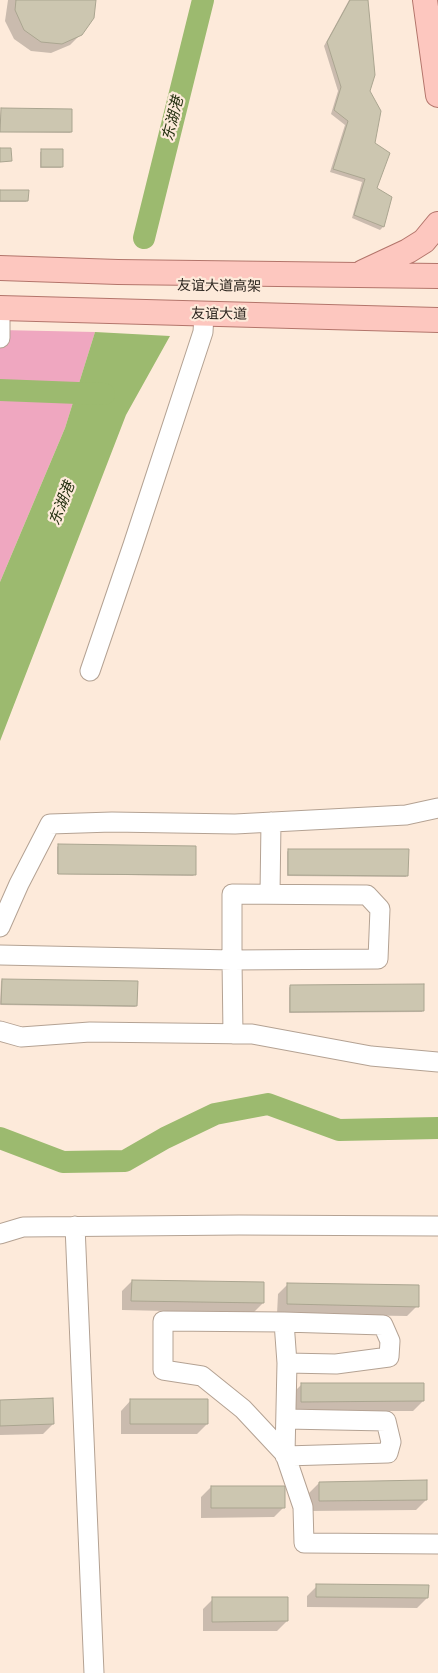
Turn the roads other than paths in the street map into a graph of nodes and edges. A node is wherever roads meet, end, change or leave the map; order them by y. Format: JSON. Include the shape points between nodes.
{"nodes":[{"id":1,"x":425,"y":0,"type":"edge"},
{"id":2,"x":438,"y":90,"type":"edge"},
{"id":3,"x":438,"y":224,"type":"edge"},
{"id":4,"x":0,"y":268,"type":"edge"},
{"id":5,"x":357,"y":275,"type":"junction"},
{"id":6,"x":438,"y":276,"type":"edge"},
{"id":7,"x":0,"y":284,"type":"edge"},
{"id":8,"x":438,"y":291,"type":"edge"},
{"id":9,"x":0,"y":298,"type":"edge"},
{"id":10,"x":438,"y":306,"type":"edge"},
{"id":11,"x":0,"y":308,"type":"edge"},
{"id":12,"x":204,"y":314,"type":"junction"},
{"id":13,"x":340,"y":317,"type":"junction"},
{"id":14,"x":438,"y":320,"type":"edge"},
{"id":15,"x":438,"y":336,"type":"edge"},
{"id":16,"x":0,"y":338,"type":"edge"},
{"id":17,"x":90,"y":671,"type":"dead end"},
{"id":18,"x":438,"y":808,"type":"edge"},
{"id":19,"x":271,"y":822,"type":"junction"},
{"id":20,"x":270,"y":894,"type":"junction"},
{"id":21,"x":0,"y":927,"type":"edge"},
{"id":22,"x":0,"y":956,"type":"edge"},
{"id":23,"x":232,"y":960,"type":"junction"},
{"id":24,"x":0,"y":1031,"type":"edge"},
{"id":25,"x":233,"y":1034,"type":"junction"},
{"id":26,"x":438,"y":1062,"type":"edge"},
{"id":27,"x":75,"y":1226,"type":"junction"},
{"id":28,"x":438,"y":1226,"type":"edge"},
{"id":29,"x":0,"y":1234,"type":"edge"},
{"id":30,"x":284,"y":1322,"type":"junction"},
{"id":31,"x":287,"y":1363,"type":"junction"},
{"id":32,"x":286,"y":1419,"type":"junction"},
{"id":33,"x":285,"y":1455,"type":"junction"},
{"id":34,"x":438,"y":1544,"type":"edge"},
{"id":35,"x":94,"y":1673,"type":"edge"}],
"edges":[{"from":1,"to":2,"type":"main road"},
{"from":3,"to":5,"type":"main road","via":[[424,241]]},
{"from":4,"to":5,"type":"main road"},
{"from":5,"to":6,"type":"main road"},
{"from":7,"to":8,"type":"main road","name":"友谊大道高架"},
{"from":9,"to":10,"type":"main road","name":"友谊大道高架"},
{"from":11,"to":12,"type":"main road","name":"友谊大道"},
{"from":11,"to":16,"type":"street"},
{"from":12,"to":13,"type":"main road","name":"友谊大道"},
{"from":12,"to":17,"type":"street","via":[[203,332]]},
{"from":13,"to":14,"type":"main road","name":"友谊大道"},
{"from":13,"to":15,"type":"main road","via":[[413,323]]},
{"from":18,"to":19,"type":"street","via":[[406,815]]},
{"from":19,"to":20,"type":"street"},
{"from":19,"to":21,"type":"street","via":[[50,824]]},
{"from":20,"to":23,"type":"street","via":[[232,894]]},
{"from":20,"to":23,"type":"street","via":[[367,894],[380,908],[378,959]]},
{"from":22,"to":23,"type":"street"},
{"from":23,"to":25,"type":"street"},
{"from":24,"to":25,"type":"street","via":[[22,1037],[90,1032]]},
{"from":25,"to":26,"type":"street","via":[[252,1034],[371,1056]]},
{"from":27,"to":28,"type":"street"},
{"from":27,"to":29,"type":"street","via":[[23,1227]]},
{"from":27,"to":35,"type":"street"},
{"from":30,"to":31,"type":"street"},
{"from":30,"to":31,"type":"street","via":[[383,1325],[390,1341],[389,1357],[336,1364]]},
{"from":30,"to":33,"type":"street","via":[[163,1321],[163,1370],[202,1376],[243,1409]]},
{"from":31,"to":32,"type":"street"},
{"from":32,"to":33,"type":"street"},
{"from":32,"to":33,"type":"street","via":[[386,1420],[391,1442],[388,1453]]},
{"from":33,"to":34,"type":"street","via":[[303,1507],[304,1544]]}]}
